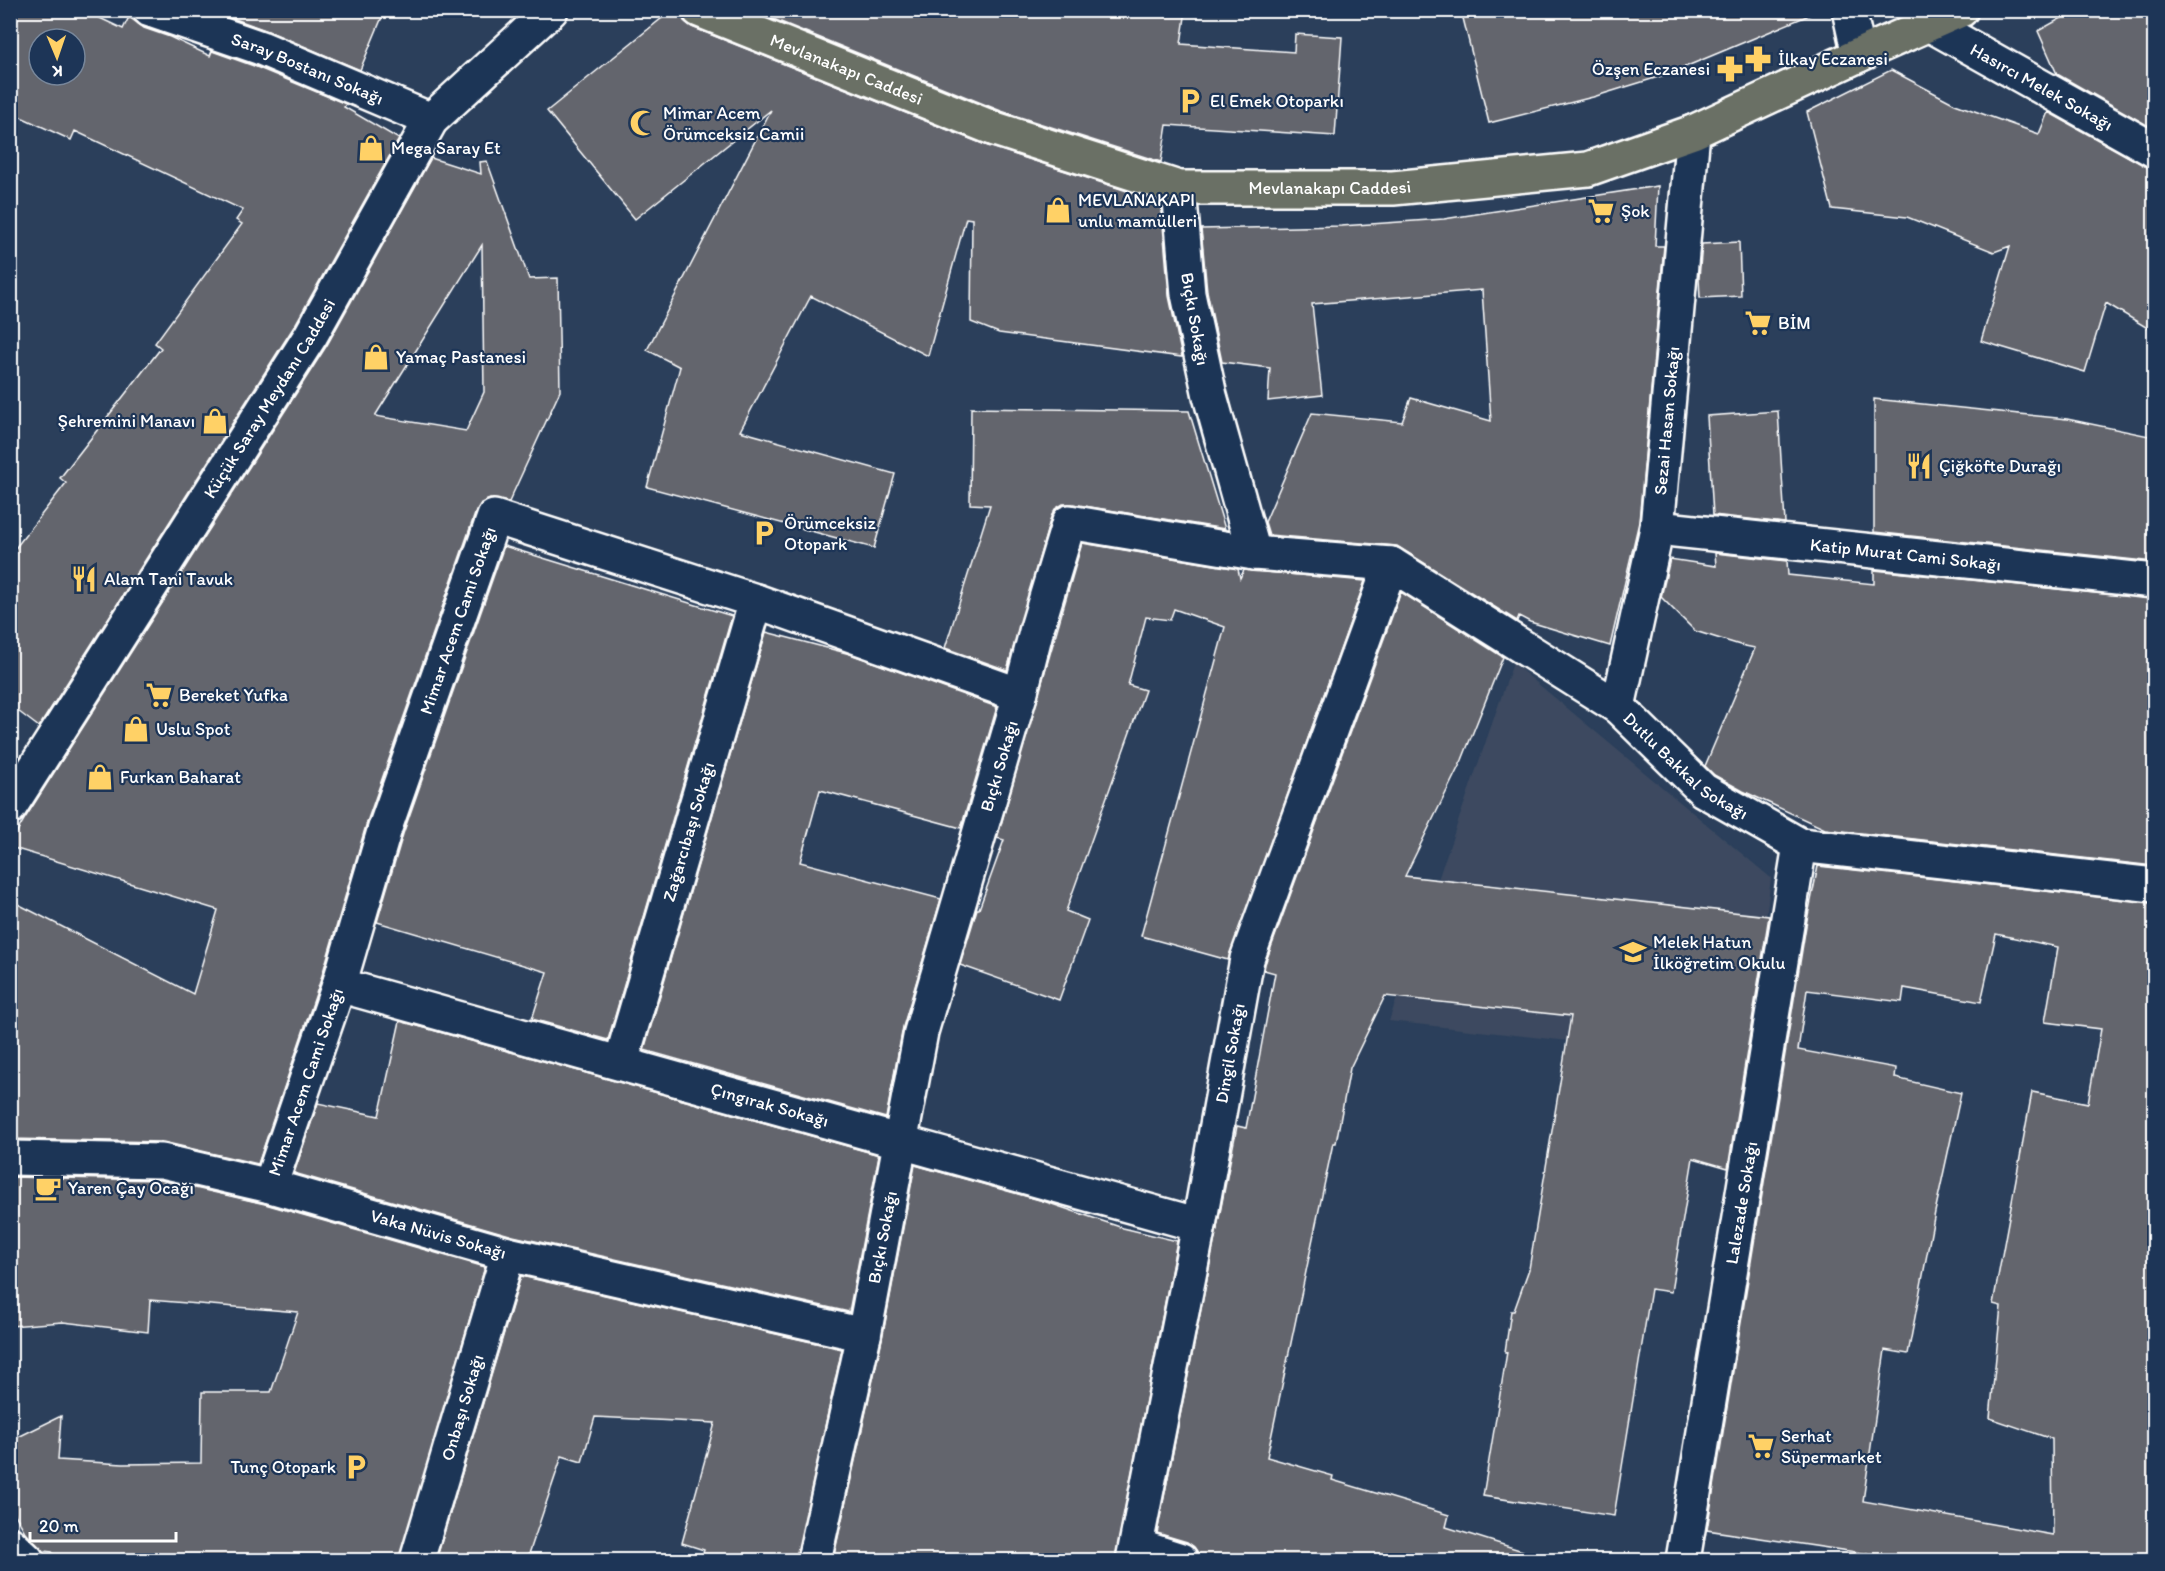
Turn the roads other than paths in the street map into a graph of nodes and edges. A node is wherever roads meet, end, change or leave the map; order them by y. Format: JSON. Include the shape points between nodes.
{"nodes":[{"id":1,"x":150,"y":10,"type":"edge"},
{"id":2,"x":550,"y":10,"type":"edge"},
{"id":3,"x":699,"y":10,"type":"edge"},
{"id":4,"x":1849,"y":10,"type":"edge"},
{"id":5,"x":1961,"y":10,"type":"edge"},
{"id":6,"x":1929,"y":24,"type":"junction"},
{"id":7,"x":1859,"y":55,"type":"junction"},
{"id":8,"x":430,"y":120,"type":"junction"},
{"id":9,"x":1693,"y":132,"type":"junction"},
{"id":10,"x":2154,"y":150,"type":"edge"},
{"id":11,"x":1179,"y":188,"type":"junction"},
{"id":12,"x":1657,"y":528,"type":"junction"},
{"id":13,"x":1254,"y":553,"type":"junction"},
{"id":14,"x":1391,"y":564,"type":"junction"},
{"id":15,"x":2154,"y":581,"type":"edge"},
{"id":16,"x":756,"y":601,"type":"junction"},
{"id":17,"x":1020,"y":694,"type":"junction"},
{"id":18,"x":1618,"y":707,"type":"junction"},
{"id":19,"x":10,"y":807,"type":"edge"},
{"id":20,"x":1800,"y":846,"type":"junction"},
{"id":21,"x":2154,"y":885,"type":"edge"},
{"id":22,"x":339,"y":985,"type":"junction"},
{"id":23,"x":621,"y":1062,"type":"junction"},
{"id":24,"x":899,"y":1143,"type":"junction"},
{"id":25,"x":10,"y":1158,"type":"edge"},
{"id":26,"x":270,"y":1186,"type":"junction"},
{"id":27,"x":1199,"y":1225,"type":"junction"},
{"id":28,"x":508,"y":1254,"type":"junction"},
{"id":29,"x":864,"y":1335,"type":"junction"},
{"id":30,"x":10,"y":1544,"type":"edge"},
{"id":31,"x":1135,"y":1553,"type":"edge"},
{"id":32,"x":27,"y":1560,"type":"edge"},
{"id":33,"x":417,"y":1560,"type":"edge"},
{"id":34,"x":814,"y":1560,"type":"edge"},
{"id":35,"x":1181,"y":1560,"type":"edge"},
{"id":36,"x":1683,"y":1560,"type":"edge"}],
"edges":[{"from":1,"to":8,"type":"street","name":"Saray Bostanı Sokağı","via":[[261,48]]},
{"from":2,"to":8,"type":"street","name":"Küçük Saray Meydanı Caddesi"},
{"from":3,"to":11,"type":"main road","name":"Mevlanakapı Caddesi","via":[[995,129]]},
{"from":4,"to":7,"type":"street"},
{"from":5,"to":6,"type":"main road","name":"Mevlanakapı Caddesi"},
{"from":6,"to":7,"type":"main road","name":"Mevlanakapı Caddesi"},
{"from":6,"to":10,"type":"street","name":"Hasırcı Melek Sokağı"},
{"from":7,"to":9,"type":"main road","name":"Mevlanakapı Caddesi"},
{"from":8,"to":19,"type":"street","name":"Küçük Saray Meydanı Caddesi","via":[[311,335]]},
{"from":9,"to":11,"type":"main road","name":"Mevlanakapı Caddesi","via":[[1588,169],[1394,188]]},
{"from":9,"to":12,"type":"street","name":"Sezai Hasan Sokağı"},
{"from":11,"to":13,"type":"street","name":"Bıçkı Sokağı","via":[[1188,294],[1210,396]]},
{"from":12,"to":15,"type":"street","name":"Katip Murat Cami Sokağı"},
{"from":12,"to":18,"type":"street","name":"Sezai Hasan Sokağı"},
{"from":13,"to":14,"type":"street","name":"Dutlu Bakkal Sokağı"},
{"from":13,"to":17,"type":"street","name":"Bıçkı Sokağı","via":[[1069,522]]},
{"from":14,"to":18,"type":"street","name":"Dutlu Bakkal Sokağı"},
{"from":14,"to":27,"type":"street","name":"Dingil Sokağı","via":[[1247,959]]},
{"from":16,"to":17,"type":"street","name":"Mimar Acem Cami Sokağı"},
{"from":16,"to":22,"type":"street","name":"Mimar Acem Cami Sokağı","via":[[494,517],[385,828]]},
{"from":16,"to":23,"type":"street","name":"Zağarcıbaşı Sokağı"},
{"from":17,"to":24,"type":"street","name":"Bıçkı Sokağı","via":[[921,1032]]},
{"from":18,"to":20,"type":"street","name":"Dutlu Bakkal Sokağı","via":[[1703,790]]},
{"from":20,"to":21,"type":"street","name":"Dutlu Bakkal Sokağı"},
{"from":20,"to":36,"type":"street","name":"Lalezade Sokağı"},
{"from":22,"to":23,"type":"street","name":"Çıngırak Sokağı"},
{"from":22,"to":26,"type":"street","name":"Mimar Acem Cami Sokağı"},
{"from":23,"to":24,"type":"street","name":"Çıngırak Sokağı"},
{"from":24,"to":27,"type":"street","name":"Çıngırak Sokağı"},
{"from":24,"to":29,"type":"street","name":"Bıçkı Sokağı"},
{"from":25,"to":26,"type":"street","name":"Vaka Nüvis Sokağı","via":[[162,1161]]},
{"from":26,"to":28,"type":"street","name":"Vaka Nüvis Sokağı"},
{"from":27,"to":31,"type":"street","name":"Dingil Sokağı"},
{"from":28,"to":29,"type":"street","name":"Vaka Nüvis Sokağı"},
{"from":28,"to":33,"type":"street","name":"Onbaşı Sokağı"},
{"from":29,"to":34,"type":"street","name":"Bıçkı Sokağı"},
{"from":30,"to":32,"type":"street"},
{"from":31,"to":35,"type":"street"}]}
